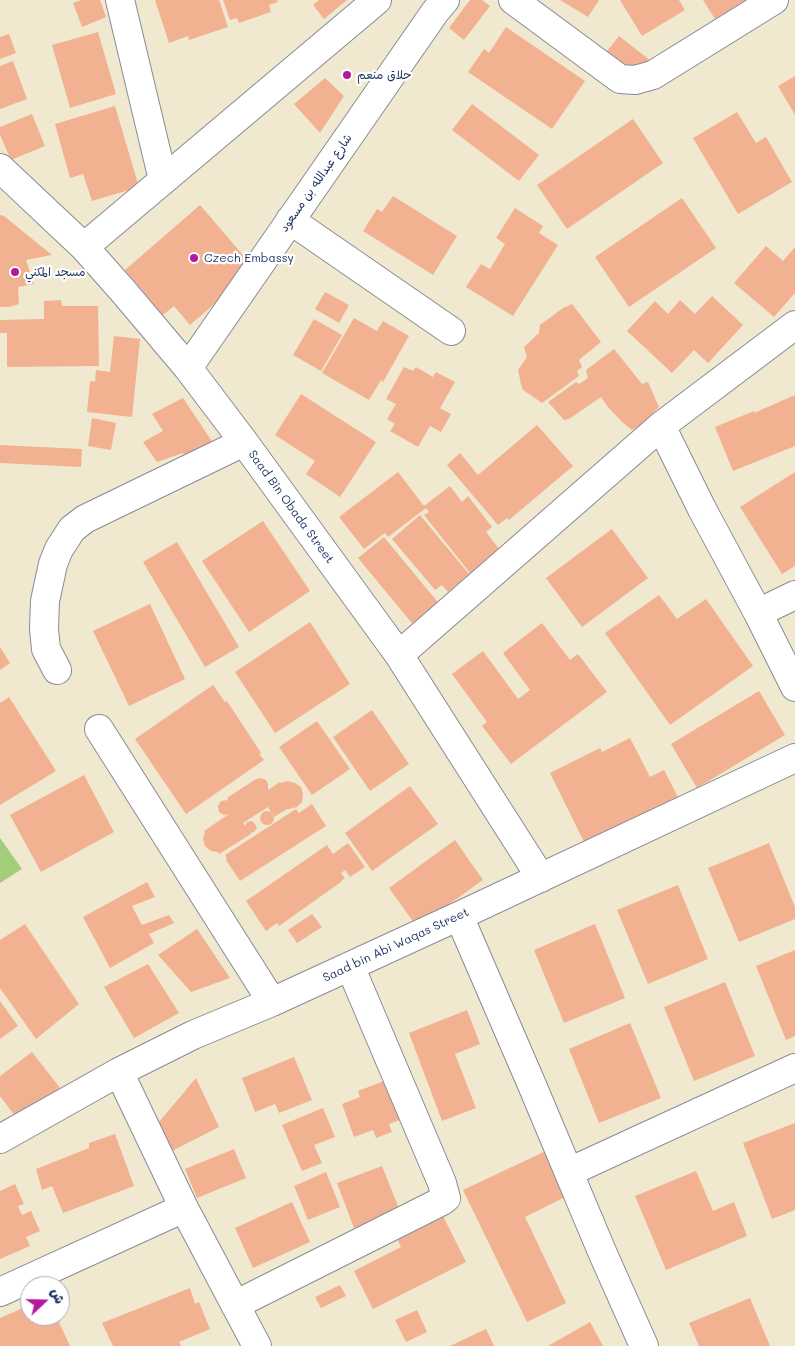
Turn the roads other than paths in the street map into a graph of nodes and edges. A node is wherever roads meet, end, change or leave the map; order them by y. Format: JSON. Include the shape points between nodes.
{"nodes":[{"id":1,"x":120,"y":0,"type":"edge"},
{"id":2,"x":377,"y":0,"type":"edge"},
{"id":3,"x":513,"y":0,"type":"edge"},
{"id":4,"x":774,"y":0,"type":"edge"},
{"id":5,"x":435,"y":4,"type":"edge"},
{"id":6,"x":0,"y":168,"type":"edge"},
{"id":7,"x":163,"y":180,"type":"junction"},
{"id":8,"x":290,"y":220,"type":"junction"},
{"id":9,"x":84,"y":247,"type":"junction"},
{"id":10,"x":795,"y":324,"type":"edge"},
{"id":11,"x":450,"y":331,"type":"dead end"},
{"id":12,"x":188,"y":368,"type":"junction"},
{"id":13,"x":662,"y":426,"type":"junction"},
{"id":14,"x":244,"y":442,"type":"junction"},
{"id":15,"x":795,"y":594,"type":"edge"},
{"id":16,"x":758,"y":613,"type":"junction"},
{"id":17,"x":399,"y":655,"type":"junction"},
{"id":18,"x":56,"y":670,"type":"dead end"},
{"id":19,"x":795,"y":687,"type":"edge"},
{"id":20,"x":99,"y":730,"type":"dead end"},
{"id":21,"x":795,"y":758,"type":"edge"},
{"id":22,"x":541,"y":878,"type":"junction"},
{"id":23,"x":459,"y":916,"type":"junction"},
{"id":24,"x":350,"y":966,"type":"junction"},
{"id":25,"x":272,"y":1002,"type":"junction"},
{"id":26,"x":795,"y":1068,"type":"edge"},
{"id":27,"x":119,"y":1072,"type":"junction"},
{"id":28,"x":0,"y":1139,"type":"edge"},
{"id":29,"x":569,"y":1172,"type":"junction"},
{"id":30,"x":184,"y":1208,"type":"junction"},
{"id":31,"x":0,"y":1292,"type":"edge"},
{"id":32,"x":235,"y":1305,"type":"junction"},
{"id":33,"x":257,"y":1346,"type":"edge"},
{"id":34,"x":644,"y":1346,"type":"edge"}],
"edges":[{"from":1,"to":7,"type":"street"},
{"from":2,"to":7,"type":"street"},
{"from":3,"to":4,"type":"street","via":[[620,79],[635,80],[653,75]]},
{"from":5,"to":8,"type":"street","name":"شارع عبدالله بن مسعود"},
{"from":6,"to":9,"type":"street","name":"Saad Bin Obada Street"},
{"from":7,"to":9,"type":"street"},
{"from":8,"to":11,"type":"street"},
{"from":8,"to":12,"type":"street","name":"شارع عبدالله بن مسعود"},
{"from":9,"to":12,"type":"street","name":"Saad Bin Obada Street"},
{"from":10,"to":13,"type":"street"},
{"from":12,"to":14,"type":"street","name":"Saad Bin Obada Street"},
{"from":13,"to":16,"type":"street"},
{"from":13,"to":17,"type":"street"},
{"from":14,"to":17,"type":"street","name":"Saad Bin Obada Street"},
{"from":14,"to":18,"type":"street","via":[[85,519],[72,529],[59,548],[45,601],[46,649]]},
{"from":15,"to":16,"type":"street"},
{"from":16,"to":19,"type":"street"},
{"from":17,"to":22,"type":"street","name":"Saad Bin Obada Street"},
{"from":20,"to":25,"type":"street"},
{"from":21,"to":22,"type":"street","name":"Saad bin Abi Waqas Street"},
{"from":22,"to":23,"type":"street","name":"Saad bin Abi Waqas Street"},
{"from":23,"to":24,"type":"street","name":"Saad bin Abi Waqas Street"},
{"from":23,"to":29,"type":"street"},
{"from":24,"to":25,"type":"street","name":"Saad bin Abi Waqas Street"},
{"from":24,"to":32,"type":"street","via":[[439,1174],[446,1198]]},
{"from":25,"to":27,"type":"street","name":"Saad bin Abi Waqas Street","via":[[193,1035]]},
{"from":26,"to":29,"type":"street"},
{"from":27,"to":28,"type":"street","name":"Saad bin Abi Waqas Street"},
{"from":27,"to":30,"type":"street"},
{"from":29,"to":34,"type":"street"},
{"from":30,"to":31,"type":"street"},
{"from":30,"to":32,"type":"street"},
{"from":32,"to":33,"type":"street"}]}
